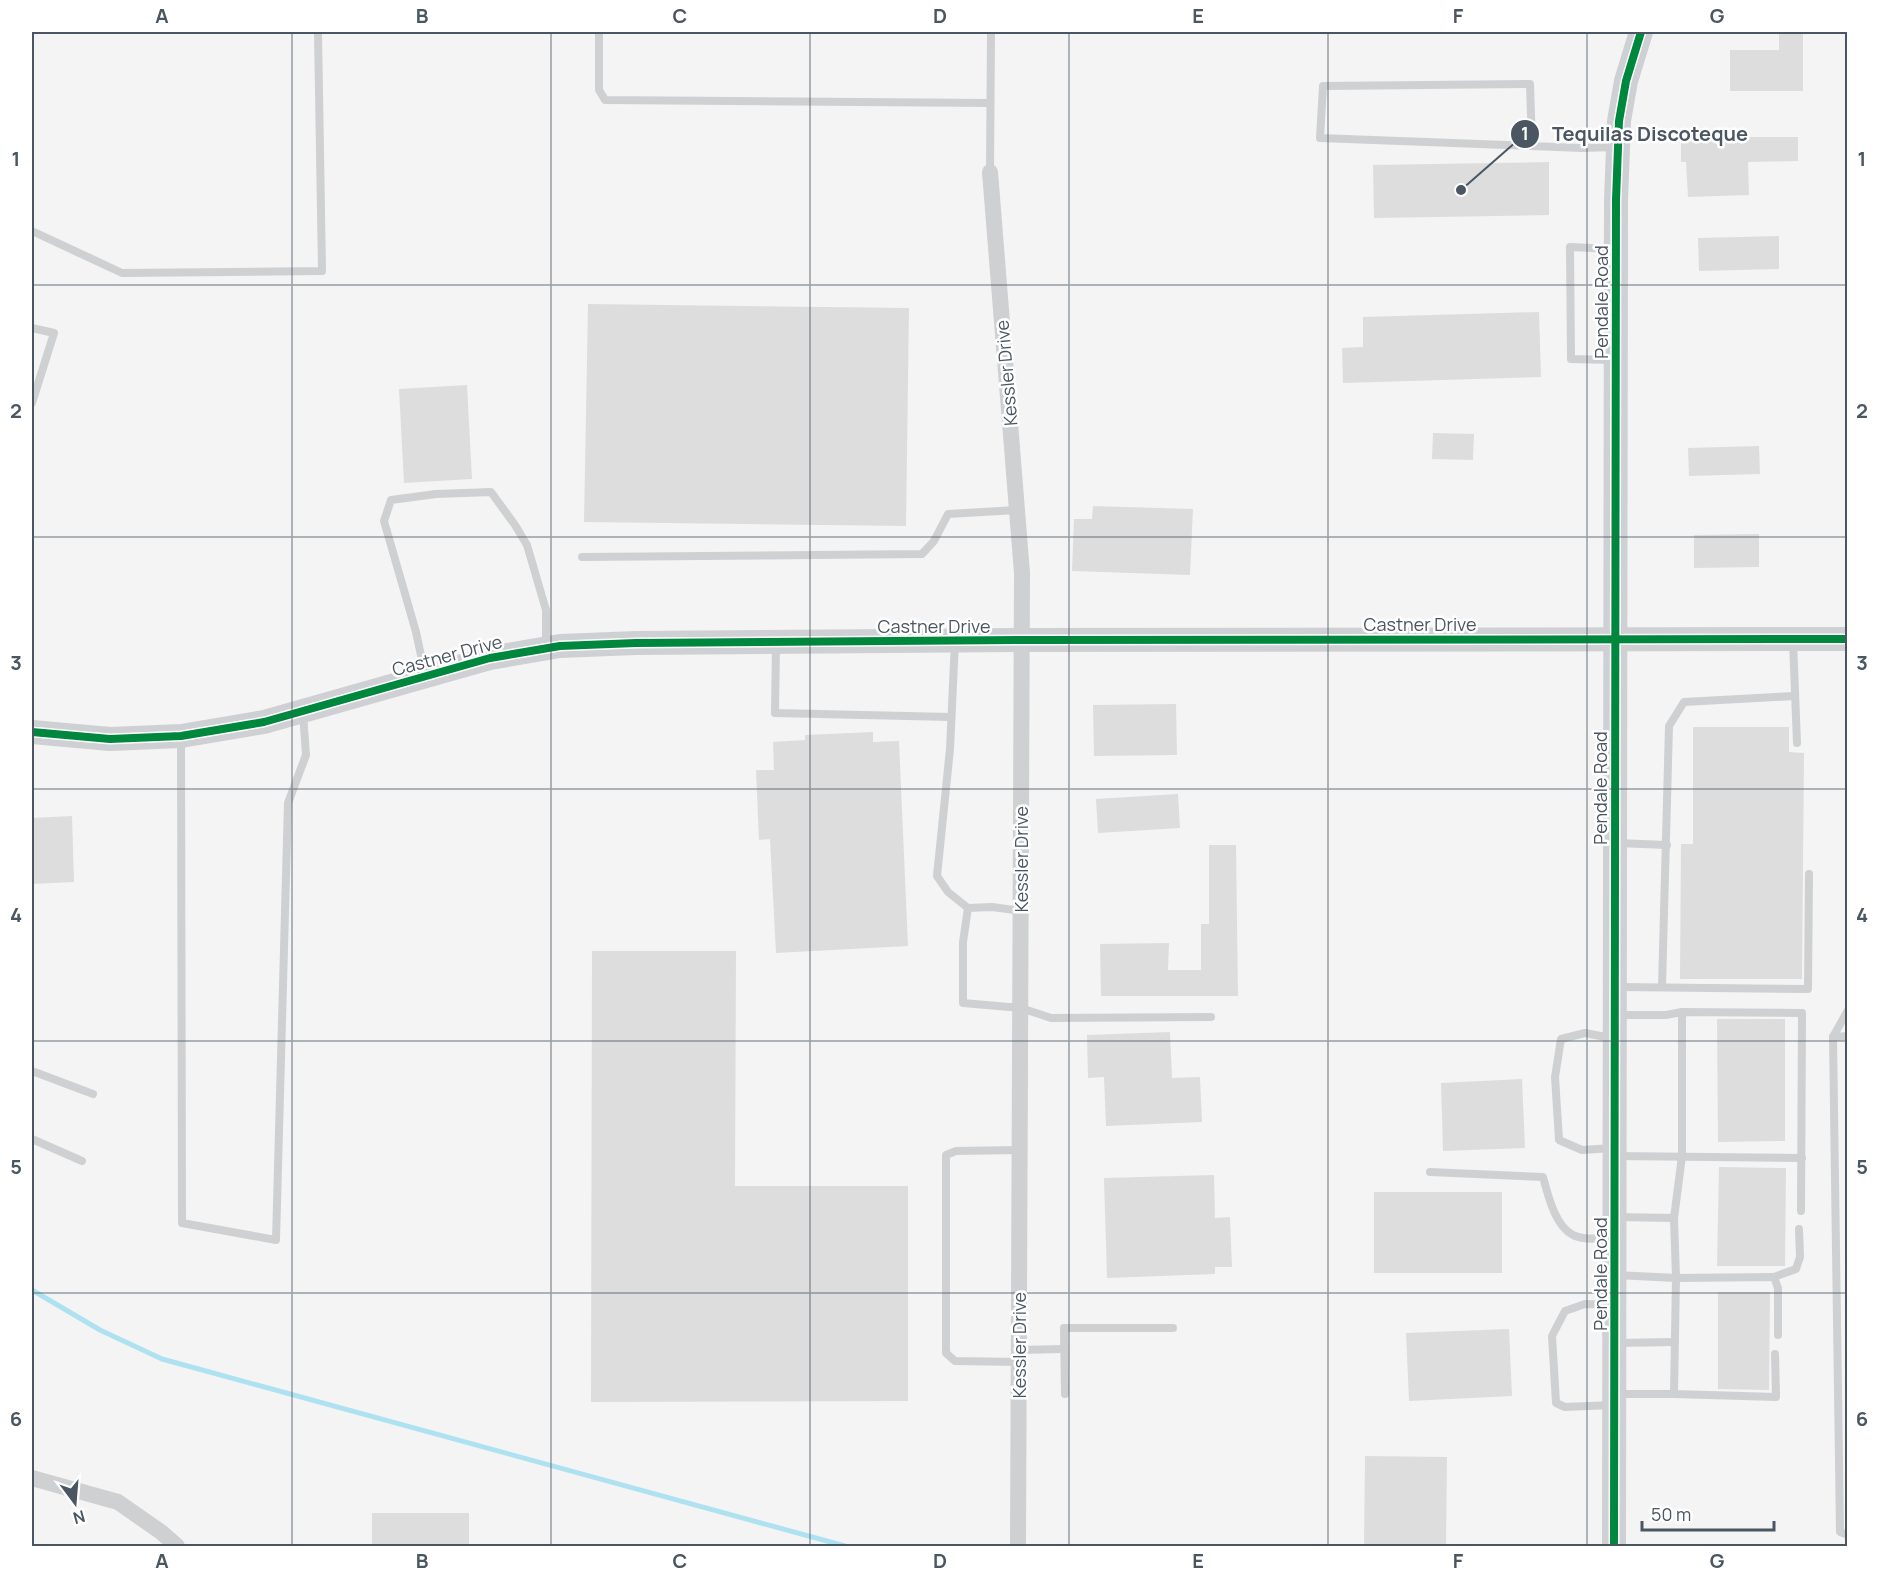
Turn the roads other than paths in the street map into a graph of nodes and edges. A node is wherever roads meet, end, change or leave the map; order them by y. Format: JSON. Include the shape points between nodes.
{"nodes":[{"id":1,"x":318,"y":32,"type":"edge"},
{"id":2,"x":599,"y":32,"type":"edge"},
{"id":3,"x":992,"y":32,"type":"edge"},
{"id":4,"x":1641,"y":32,"type":"edge"},
{"id":5,"x":990,"y":103,"type":"junction"},
{"id":6,"x":1532,"y":146,"type":"junction"},
{"id":7,"x":1618,"y":147,"type":"junction"},
{"id":8,"x":990,"y":172,"type":"joint"},
{"id":9,"x":32,"y":231,"type":"edge"},
{"id":10,"x":1616,"y":249,"type":"junction"},
{"id":11,"x":32,"y":328,"type":"edge"},
{"id":12,"x":1616,"y":360,"type":"junction"},
{"id":13,"x":32,"y":403,"type":"edge"},
{"id":14,"x":1017,"y":510,"type":"junction"},
{"id":15,"x":582,"y":557,"type":"dead end"},
{"id":16,"x":1615,"y":639,"type":"junction"},
{"id":17,"x":1793,"y":639,"type":"junction"},
{"id":18,"x":1848,"y":639,"type":"edge"},
{"id":19,"x":1022,"y":640,"type":"junction"},
{"id":20,"x":955,"y":641,"type":"junction"},
{"id":21,"x":776,"y":642,"type":"junction"},
{"id":22,"x":546,"y":648,"type":"junction"},
{"id":23,"x":426,"y":676,"type":"junction"},
{"id":24,"x":1794,"y":696,"type":"junction"},
{"id":25,"x":303,"y":712,"type":"junction"},
{"id":26,"x":951,"y":717,"type":"junction"},
{"id":27,"x":32,"y":732,"type":"edge"},
{"id":28,"x":181,"y":736,"type":"junction"},
{"id":29,"x":1797,"y":742,"type":"dead end"},
{"id":30,"x":1615,"y":843,"type":"junction"},
{"id":31,"x":1667,"y":846,"type":"junction"},
{"id":32,"x":1809,"y":874,"type":"dead end"},
{"id":33,"x":968,"y":908,"type":"junction"},
{"id":34,"x":1021,"y":911,"type":"junction"},
{"id":35,"x":1615,"y":987,"type":"junction"},
{"id":36,"x":1662,"y":987,"type":"junction"},
{"id":37,"x":1021,"y":1008,"type":"junction"},
{"id":38,"x":1848,"y":1010,"type":"edge"},
{"id":39,"x":1682,"y":1012,"type":"junction"},
{"id":40,"x":1211,"y":1017,"type":"dead end"},
{"id":41,"x":1614,"y":1027,"type":"junction"},
{"id":42,"x":1848,"y":1036,"type":"edge"},
{"id":43,"x":1833,"y":1037,"type":"junction"},
{"id":44,"x":32,"y":1071,"type":"edge"},
{"id":45,"x":93,"y":1094,"type":"dead end"},
{"id":46,"x":32,"y":1139,"type":"edge"},
{"id":47,"x":1020,"y":1150,"type":"junction"},
{"id":48,"x":1615,"y":1152,"type":"junction"},
{"id":49,"x":1682,"y":1156,"type":"junction"},
{"id":50,"x":1802,"y":1158,"type":"junction"},
{"id":51,"x":82,"y":1161,"type":"dead end"},
{"id":52,"x":1430,"y":1172,"type":"dead end"},
{"id":53,"x":1801,"y":1211,"type":"dead end"},
{"id":54,"x":1674,"y":1218,"type":"junction"},
{"id":55,"x":1615,"y":1227,"type":"junction"},
{"id":56,"x":1798,"y":1229,"type":"dead end"},
{"id":57,"x":1614,"y":1275,"type":"junction"},
{"id":58,"x":1676,"y":1278,"type":"junction"},
{"id":59,"x":1774,"y":1278,"type":"junction"},
{"id":60,"x":1615,"y":1305,"type":"junction"},
{"id":61,"x":1173,"y":1328,"type":"dead end"},
{"id":62,"x":1778,"y":1335,"type":"dead end"},
{"id":63,"x":1674,"y":1342,"type":"junction"},
{"id":64,"x":1615,"y":1343,"type":"junction"},
{"id":65,"x":1064,"y":1350,"type":"junction"},
{"id":66,"x":1775,"y":1354,"type":"dead end"},
{"id":67,"x":1019,"y":1356,"type":"junction"},
{"id":68,"x":1065,"y":1394,"type":"dead end"},
{"id":69,"x":1674,"y":1394,"type":"junction"},
{"id":70,"x":1614,"y":1399,"type":"junction"},
{"id":71,"x":32,"y":1478,"type":"edge"},
{"id":72,"x":1839,"y":1480,"type":"junction"},
{"id":73,"x":1848,"y":1491,"type":"edge"},
{"id":74,"x":1848,"y":1535,"type":"edge"},
{"id":75,"x":177,"y":1546,"type":"edge"},
{"id":76,"x":1018,"y":1546,"type":"edge"},
{"id":77,"x":1614,"y":1546,"type":"edge"}],
"edges":[{"from":1,"to":9,"type":"lane","via":[[322,271],[122,273]]},
{"from":2,"to":5,"type":"lane","via":[[599,90],[605,100]]},
{"from":3,"to":5,"type":"lane"},
{"from":4,"to":7,"type":"street","name":"Pendale Road","via":[[1626,81]]},
{"from":5,"to":8,"type":"lane"},
{"from":6,"to":6,"type":"lane","via":[[1320,138],[1323,87],[1530,84]]},
{"from":6,"to":7,"type":"lane"},
{"from":7,"to":10,"type":"street","name":"Pendale Road"},
{"from":8,"to":14,"type":"street","name":"Kessler Drive"},
{"from":10,"to":12,"type":"street","name":"Pendale Road"},
{"from":10,"to":12,"type":"lane","via":[[1570,247],[1571,359]]},
{"from":11,"to":13,"type":"lane","via":[[54,333]]},
{"from":12,"to":16,"type":"street","name":"Pendale Road"},
{"from":14,"to":15,"type":"lane","via":[[948,514],[922,554]]},
{"from":14,"to":19,"type":"street","name":"Kessler Drive"},
{"from":16,"to":17,"type":"street","name":"Castner Drive"},
{"from":16,"to":19,"type":"street","name":"Castner Drive"},
{"from":16,"to":30,"type":"street","name":"Pendale Road"},
{"from":17,"to":18,"type":"street","name":"Castner Drive"},
{"from":17,"to":24,"type":"lane"},
{"from":19,"to":20,"type":"street","name":"Castner Drive"},
{"from":19,"to":34,"type":"street","name":"Kessler Drive"},
{"from":20,"to":21,"type":"street","name":"Castner Drive"},
{"from":20,"to":26,"type":"lane"},
{"from":21,"to":22,"type":"street","name":"Castner Drive"},
{"from":21,"to":26,"type":"lane","via":[[774,713]]},
{"from":22,"to":23,"type":"street","name":"Castner Drive"},
{"from":22,"to":23,"type":"lane","via":[[546,610],[526,545],[491,492],[391,501],[384,521]]},
{"from":23,"to":25,"type":"street","name":"Castner Drive"},
{"from":24,"to":29,"type":"lane"},
{"from":24,"to":31,"type":"lane","via":[[1684,702],[1669,726]]},
{"from":25,"to":28,"type":"street","name":"Castner Drive"},
{"from":25,"to":28,"type":"lane","via":[[306,755],[288,803],[276,1240],[182,1223]]},
{"from":26,"to":33,"type":"lane","via":[[937,876],[948,892]]},
{"from":27,"to":28,"type":"street","name":"Castner Drive","via":[[110,739]]},
{"from":30,"to":31,"type":"lane"},
{"from":30,"to":35,"type":"street","name":"Pendale Road"},
{"from":31,"to":36,"type":"lane"},
{"from":32,"to":36,"type":"lane","via":[[1808,989]]},
{"from":33,"to":34,"type":"lane"},
{"from":33,"to":37,"type":"lane","via":[[963,942],[963,1003]]},
{"from":34,"to":37,"type":"street","name":"Kessler Drive"},
{"from":35,"to":36,"type":"lane"},
{"from":35,"to":41,"type":"street","name":"Pendale Road"},
{"from":37,"to":40,"type":"lane","via":[[1051,1018]]},
{"from":37,"to":47,"type":"street","name":"Kessler Drive"},
{"from":38,"to":43,"type":"lane"},
{"from":39,"to":41,"type":"lane"},
{"from":39,"to":49,"type":"lane"},
{"from":39,"to":50,"type":"lane","via":[[1803,1013]]},
{"from":41,"to":48,"type":"street","name":"Pendale Road"},
{"from":41,"to":48,"type":"lane","via":[[1561,1039],[1556,1077],[1559,1140],[1582,1150]]},
{"from":42,"to":43,"type":"lane"},
{"from":43,"to":72,"type":"lane"},
{"from":44,"to":45,"type":"lane"},
{"from":46,"to":51,"type":"lane"},
{"from":47,"to":67,"type":"street","name":"Kessler Drive"},
{"from":47,"to":67,"type":"lane","via":[[956,1151],[946,1155],[946,1353],[955,1361]]},
{"from":48,"to":49,"type":"lane"},
{"from":48,"to":55,"type":"street","name":"Pendale Road"},
{"from":49,"to":50,"type":"lane"},
{"from":49,"to":54,"type":"lane"},
{"from":50,"to":53,"type":"lane"},
{"from":52,"to":55,"type":"lane","via":[[1542,1177],[1556,1216],[1573,1235],[1585,1238]]},
{"from":54,"to":55,"type":"lane"},
{"from":54,"to":58,"type":"lane"},
{"from":55,"to":57,"type":"street","name":"Pendale Road"},
{"from":56,"to":59,"type":"lane","via":[[1800,1257],[1796,1269]]},
{"from":57,"to":58,"type":"lane"},
{"from":57,"to":60,"type":"street","name":"Pendale Road"},
{"from":58,"to":59,"type":"lane"},
{"from":58,"to":63,"type":"lane"},
{"from":59,"to":62,"type":"lane","via":[[1778,1288]]},
{"from":60,"to":64,"type":"street","name":"Pendale Road"},
{"from":60,"to":70,"type":"lane","via":[[1585,1304],[1565,1311],[1552,1336],[1556,1403],[1565,1407]]},
{"from":61,"to":65,"type":"lane","via":[[1064,1328]]},
{"from":63,"to":64,"type":"lane"},
{"from":63,"to":69,"type":"lane"},
{"from":64,"to":70,"type":"street","name":"Pendale Road"},
{"from":65,"to":67,"type":"lane"},
{"from":65,"to":68,"type":"lane"},
{"from":66,"to":69,"type":"lane","via":[[1776,1397]]},
{"from":67,"to":76,"type":"street","name":"Kessler Drive"},
{"from":69,"to":70,"type":"lane"},
{"from":70,"to":77,"type":"street","name":"Pendale Road"},
{"from":71,"to":75,"type":"street","via":[[118,1502]]},
{"from":72,"to":73,"type":"lane"},
{"from":72,"to":74,"type":"lane","via":[[1840,1532]]}]}
